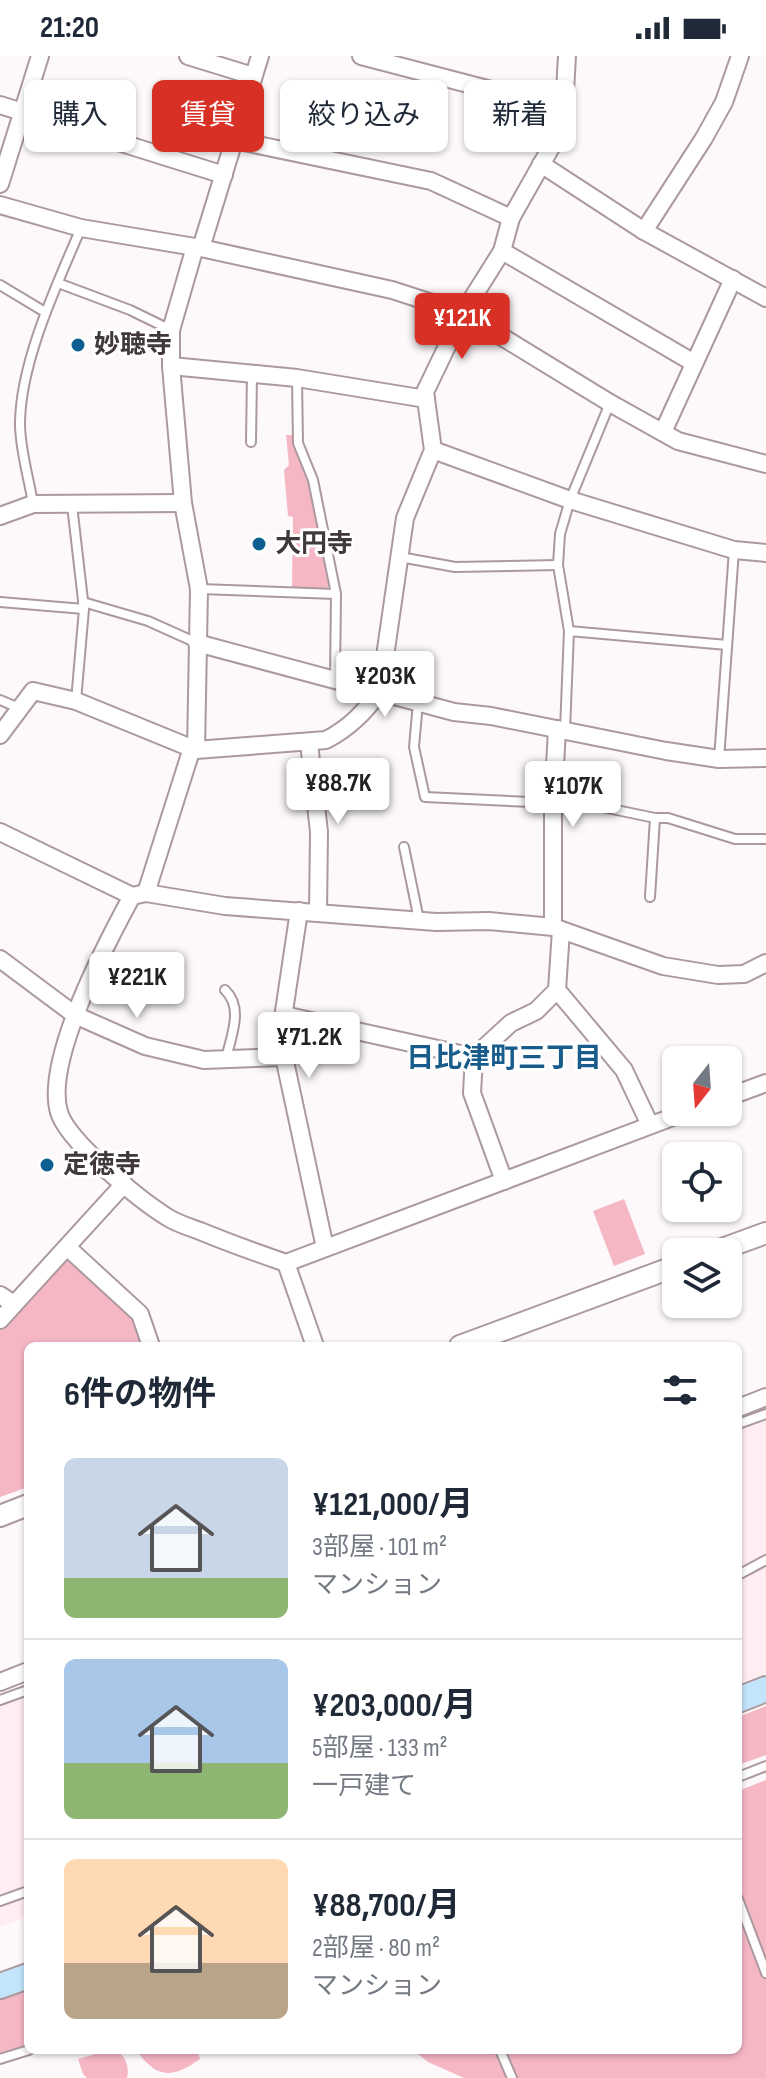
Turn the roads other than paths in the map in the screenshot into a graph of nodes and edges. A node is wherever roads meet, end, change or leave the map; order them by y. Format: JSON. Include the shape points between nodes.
{"nodes":[{"id":1,"x":40,"y":56,"type":"edge"},
{"id":2,"x":188,"y":56,"type":"edge"},
{"id":3,"x":260,"y":56,"type":"edge"},
{"id":4,"x":361,"y":56,"type":"edge"},
{"id":5,"x":567,"y":56,"type":"edge"},
{"id":6,"x":740,"y":56,"type":"edge"},
{"id":7,"x":253,"y":76,"type":"junction"},
{"id":8,"x":252,"y":80,"type":"edge"},
{"id":9,"x":566,"y":80,"type":"edge"},
{"id":10,"x":464,"y":83,"type":"edge"},
{"id":11,"x":0,"y":105,"type":"edge"},
{"id":12,"x":22,"y":112,"type":"junction"},
{"id":13,"x":264,"y":146,"type":"edge"},
{"id":14,"x":231,"y":152,"type":"edge"},
{"id":15,"x":548,"y":152,"type":"edge"},
{"id":16,"x":541,"y":164,"type":"junction"},
{"id":17,"x":224,"y":175,"type":"junction"},
{"id":18,"x":0,"y":184,"type":"edge"},
{"id":19,"x":0,"y":205,"type":"edge"},
{"id":20,"x":511,"y":218,"type":"junction"},
{"id":21,"x":81,"y":228,"type":"junction"},
{"id":22,"x":644,"y":231,"type":"junction"},
{"id":23,"x":198,"y":248,"type":"junction"},
{"id":24,"x":502,"y":251,"type":"junction"},
{"id":25,"x":733,"y":279,"type":"junction"},
{"id":26,"x":58,"y":283,"type":"junction"},
{"id":27,"x":0,"y":285,"type":"edge"},
{"id":28,"x":766,"y":298,"type":"edge"},
{"id":29,"x":45,"y":312,"type":"junction"},
{"id":30,"x":463,"y":313,"type":"junction"},
{"id":31,"x":171,"y":330,"type":"junction"},
{"id":32,"x":694,"y":363,"type":"junction"},
{"id":33,"x":171,"y":366,"type":"junction"},
{"id":34,"x":252,"y":374,"type":"junction"},
{"id":35,"x":297,"y":378,"type":"junction"},
{"id":36,"x":426,"y":399,"type":"junction"},
{"id":37,"x":610,"y":403,"type":"junction"},
{"id":38,"x":663,"y":432,"type":"junction"},
{"id":39,"x":251,"y":442,"type":"dead end"},
{"id":40,"x":433,"y":450,"type":"junction"},
{"id":41,"x":766,"y":464,"type":"edge"},
{"id":42,"x":570,"y":500,"type":"junction"},
{"id":43,"x":183,"y":503,"type":"junction"},
{"id":44,"x":33,"y":504,"type":"junction"},
{"id":45,"x":72,"y":505,"type":"junction"},
{"id":46,"x":0,"y":516,"type":"edge"},
{"id":47,"x":734,"y":550,"type":"junction"},
{"id":48,"x":766,"y":553,"type":"edge"},
{"id":49,"x":397,"y":556,"type":"junction"},
{"id":50,"x":558,"y":565,"type":"junction"},
{"id":51,"x":199,"y":589,"type":"junction"},
{"id":52,"x":336,"y":594,"type":"junction"},
{"id":53,"x":0,"y":602,"type":"edge"},
{"id":54,"x":84,"y":605,"type":"junction"},
{"id":55,"x":569,"y":631,"type":"junction"},
{"id":56,"x":197,"y":643,"type":"junction"},
{"id":57,"x":727,"y":645,"type":"junction"},
{"id":58,"x":335,"y":680,"type":"junction"},
{"id":59,"x":380,"y":691,"type":"junction"},
{"id":60,"x":0,"y":700,"type":"edge"},
{"id":61,"x":76,"y":701,"type":"junction"},
{"id":62,"x":418,"y":702,"type":"junction"},
{"id":63,"x":19,"y":708,"type":"junction"},
{"id":64,"x":561,"y":730,"type":"junction"},
{"id":65,"x":0,"y":735,"type":"edge"},
{"id":66,"x":309,"y":743,"type":"junction"},
{"id":67,"x":194,"y":749,"type":"junction"},
{"id":68,"x":766,"y":758,"type":"edge"},
{"id":69,"x":719,"y":759,"type":"junction"},
{"id":70,"x":553,"y":800,"type":"junction"},
{"id":71,"x":655,"y":818,"type":"junction"},
{"id":72,"x":0,"y":832,"type":"edge"},
{"id":73,"x":766,"y":839,"type":"edge"},
{"id":74,"x":404,"y":847,"type":"dead end"},
{"id":75,"x":139,"y":894,"type":"junction"},
{"id":76,"x":650,"y":897,"type":"dead end"},
{"id":77,"x":299,"y":911,"type":"junction"},
{"id":78,"x":318,"y":912,"type":"junction"},
{"id":79,"x":419,"y":921,"type":"junction"},
{"id":80,"x":557,"y":928,"type":"junction"},
{"id":81,"x":0,"y":959,"type":"edge"},
{"id":82,"x":766,"y":963,"type":"edge"},
{"id":83,"x":225,"y":990,"type":"dead end"},
{"id":84,"x":557,"y":990,"type":"junction"},
{"id":85,"x":75,"y":1015,"type":"junction"},
{"id":86,"x":284,"y":1015,"type":"junction"},
{"id":87,"x":283,"y":1057,"type":"junction"},
{"id":88,"x":474,"y":1057,"type":"junction"},
{"id":89,"x":226,"y":1059,"type":"junction"},
{"id":90,"x":766,"y":1083,"type":"edge"},
{"id":91,"x":742,"y":1092,"type":"edge"},
{"id":92,"x":662,"y":1121,"type":"edge"},
{"id":93,"x":650,"y":1125,"type":"junction"},
{"id":94,"x":504,"y":1181,"type":"junction"},
{"id":95,"x":124,"y":1184,"type":"junction"},
{"id":96,"x":766,"y":1233,"type":"edge"},
{"id":97,"x":742,"y":1242,"type":"edge"},
{"id":98,"x":67,"y":1247,"type":"junction"},
{"id":99,"x":325,"y":1248,"type":"junction"},
{"id":100,"x":286,"y":1263,"type":"junction"},
{"id":101,"x":662,"y":1271,"type":"edge"},
{"id":102,"x":7,"y":1300,"type":"edge"},
{"id":103,"x":0,"y":1320,"type":"edge"},
{"id":104,"x":150,"y":1342,"type":"edge"},
{"id":105,"x":314,"y":1342,"type":"edge"},
{"id":106,"x":471,"y":1342,"type":"edge"},
{"id":107,"x":766,"y":1397,"type":"edge"},
{"id":108,"x":742,"y":1406,"type":"edge"},
{"id":109,"x":766,"y":1414,"type":"edge"},
{"id":110,"x":742,"y":1423,"type":"edge"},
{"id":111,"x":24,"y":1507,"type":"edge"},
{"id":112,"x":0,"y":1516,"type":"edge"},
{"id":113,"x":766,"y":1560,"type":"edge"},
{"id":114,"x":742,"y":1573,"type":"edge"},
{"id":115,"x":24,"y":1673,"type":"edge"},
{"id":116,"x":0,"y":1682,"type":"edge"},
{"id":117,"x":766,"y":1689,"type":"edge"},
{"id":118,"x":24,"y":1691,"type":"edge"},
{"id":119,"x":742,"y":1698,"type":"edge"},
{"id":120,"x":0,"y":1700,"type":"edge"},
{"id":121,"x":766,"y":1766,"type":"edge"},
{"id":122,"x":742,"y":1775,"type":"edge"},
{"id":123,"x":24,"y":1892,"type":"edge"},
{"id":124,"x":0,"y":1901,"type":"edge"},
{"id":125,"x":742,"y":1910,"type":"edge"},
{"id":126,"x":766,"y":1973,"type":"edge"},
{"id":127,"x":24,"y":1977,"type":"edge"},
{"id":128,"x":0,"y":1986,"type":"edge"},
{"id":129,"x":24,"y":2052,"type":"edge"},
{"id":130,"x":502,"y":2054,"type":"edge"},
{"id":131,"x":0,"y":2059,"type":"edge"},
{"id":132,"x":512,"y":2078,"type":"edge"}],
"edges":[{"from":1,"to":12,"type":"street"},
{"from":2,"to":7,"type":"street"},
{"from":3,"to":7,"type":"street"},
{"from":4,"to":10,"type":"street"},
{"from":5,"to":9,"type":"street"},
{"from":6,"to":22,"type":"street","via":[[724,102]]},
{"from":7,"to":8,"type":"street"},
{"from":11,"to":12,"type":"street"},
{"from":12,"to":17,"type":"street"},
{"from":12,"to":18,"type":"street"},
{"from":13,"to":20,"type":"street","via":[[431,181]]},
{"from":14,"to":17,"type":"street"},
{"from":15,"to":16,"type":"street"},
{"from":16,"to":20,"type":"street"},
{"from":16,"to":22,"type":"street"},
{"from":17,"to":23,"type":"street"},
{"from":19,"to":21,"type":"street"},
{"from":20,"to":24,"type":"street"},
{"from":21,"to":23,"type":"street"},
{"from":21,"to":26,"type":"lane"},
{"from":22,"to":25,"type":"street"},
{"from":23,"to":30,"type":"street","via":[[392,290]]},
{"from":23,"to":31,"type":"street"},
{"from":24,"to":30,"type":"street"},
{"from":24,"to":32,"type":"street"},
{"from":25,"to":28,"type":"street"},
{"from":25,"to":32,"type":"street"},
{"from":26,"to":29,"type":"lane"},
{"from":26,"to":31,"type":"lane"},
{"from":27,"to":29,"type":"lane"},
{"from":29,"to":44,"type":"lane","via":[[21,400],[20,427]]},
{"from":30,"to":36,"type":"street"},
{"from":30,"to":37,"type":"street"},
{"from":31,"to":33,"type":"street"},
{"from":32,"to":38,"type":"street"},
{"from":33,"to":34,"type":"street"},
{"from":33,"to":43,"type":"street"},
{"from":34,"to":35,"type":"street"},
{"from":34,"to":39,"type":"lane"},
{"from":35,"to":36,"type":"street"},
{"from":35,"to":52,"type":"lane","via":[[298,443],[313,480]]},
{"from":36,"to":40,"type":"street"},
{"from":37,"to":38,"type":"street"},
{"from":37,"to":42,"type":"lane"},
{"from":38,"to":41,"type":"street","via":[[678,441]]},
{"from":40,"to":42,"type":"street"},
{"from":40,"to":49,"type":"street","via":[[405,518]]},
{"from":42,"to":47,"type":"street"},
{"from":42,"to":50,"type":"lane"},
{"from":43,"to":45,"type":"street"},
{"from":43,"to":51,"type":"street"},
{"from":44,"to":45,"type":"street"},
{"from":44,"to":46,"type":"street"},
{"from":45,"to":54,"type":"lane"},
{"from":47,"to":48,"type":"street"},
{"from":47,"to":57,"type":"lane"},
{"from":49,"to":50,"type":"lane","via":[[455,567]]},
{"from":49,"to":59,"type":"street"},
{"from":50,"to":55,"type":"lane"},
{"from":51,"to":52,"type":"lane"},
{"from":51,"to":56,"type":"street"},
{"from":52,"to":58,"type":"lane"},
{"from":53,"to":54,"type":"lane"},
{"from":54,"to":56,"type":"lane","via":[[148,621]]},
{"from":54,"to":61,"type":"lane"},
{"from":55,"to":57,"type":"lane"},
{"from":55,"to":64,"type":"lane"},
{"from":56,"to":58,"type":"street"},
{"from":56,"to":67,"type":"street"},
{"from":57,"to":69,"type":"lane"},
{"from":58,"to":59,"type":"street"},
{"from":59,"to":62,"type":"street"},
{"from":59,"to":66,"type":"street","via":[[344,731]]},
{"from":60,"to":63,"type":"lane"},
{"from":61,"to":63,"type":"street","via":[[33,691]]},
{"from":61,"to":67,"type":"street"},
{"from":62,"to":64,"type":"street"},
{"from":62,"to":70,"type":"lane","via":[[414,747],[425,797]]},
{"from":63,"to":65,"type":"street"},
{"from":64,"to":69,"type":"street"},
{"from":64,"to":70,"type":"street"},
{"from":66,"to":67,"type":"street"},
{"from":66,"to":78,"type":"street","via":[[319,832]]},
{"from":67,"to":75,"type":"street"},
{"from":68,"to":69,"type":"street"},
{"from":70,"to":71,"type":"lane"},
{"from":70,"to":80,"type":"street"},
{"from":71,"to":73,"type":"lane","via":[[735,839]]},
{"from":71,"to":76,"type":"lane"},
{"from":72,"to":75,"type":"street"},
{"from":74,"to":79,"type":"lane"},
{"from":75,"to":77,"type":"street"},
{"from":75,"to":85,"type":"street","via":[[95,965]]},
{"from":77,"to":78,"type":"street"},
{"from":77,"to":86,"type":"street"},
{"from":78,"to":79,"type":"street"},
{"from":79,"to":80,"type":"street"},
{"from":80,"to":82,"type":"street","via":[[663,966],[718,975],[744,974]]},
{"from":80,"to":84,"type":"street"},
{"from":81,"to":85,"type":"street"},
{"from":83,"to":89,"type":"lane","via":[[236,1009]]},
{"from":84,"to":88,"type":"street"},
{"from":84,"to":93,"type":"street","via":[[624,1070]]},
{"from":85,"to":89,"type":"street","via":[[145,1046],[204,1060]]},
{"from":85,"to":95,"type":"street","via":[[57,1077],[59,1112],[81,1145]]},
{"from":86,"to":87,"type":"street"},
{"from":86,"to":88,"type":"street"},
{"from":87,"to":89,"type":"street"},
{"from":87,"to":99,"type":"street"},
{"from":88,"to":94,"type":"street","via":[[472,1093]]},
{"from":90,"to":91,"type":"street"},
{"from":92,"to":93,"type":"street"},
{"from":93,"to":94,"type":"street"},
{"from":94,"to":99,"type":"street"},
{"from":95,"to":98,"type":"street"},
{"from":95,"to":100,"type":"street","via":[[168,1218]]},
{"from":96,"to":97,"type":"street"},
{"from":98,"to":102,"type":"street"},
{"from":98,"to":104,"type":"street","via":[[140,1314]]},
{"from":99,"to":100,"type":"street"},
{"from":100,"to":105,"type":"street"},
{"from":101,"to":106,"type":"street"},
{"from":102,"to":103,"type":"street"},
{"from":107,"to":108,"type":"street"},
{"from":109,"to":110,"type":"lane"},
{"from":111,"to":112,"type":"street"},
{"from":113,"to":114,"type":"lane"},
{"from":115,"to":116,"type":"street"},
{"from":117,"to":119,"type":"main road"},
{"from":118,"to":120,"type":"lane"},
{"from":121,"to":122,"type":"lane"},
{"from":123,"to":124,"type":"lane"},
{"from":125,"to":126,"type":"lane"},
{"from":127,"to":128,"type":"main road"},
{"from":129,"to":131,"type":"lane"},
{"from":130,"to":132,"type":"lane"}]}
